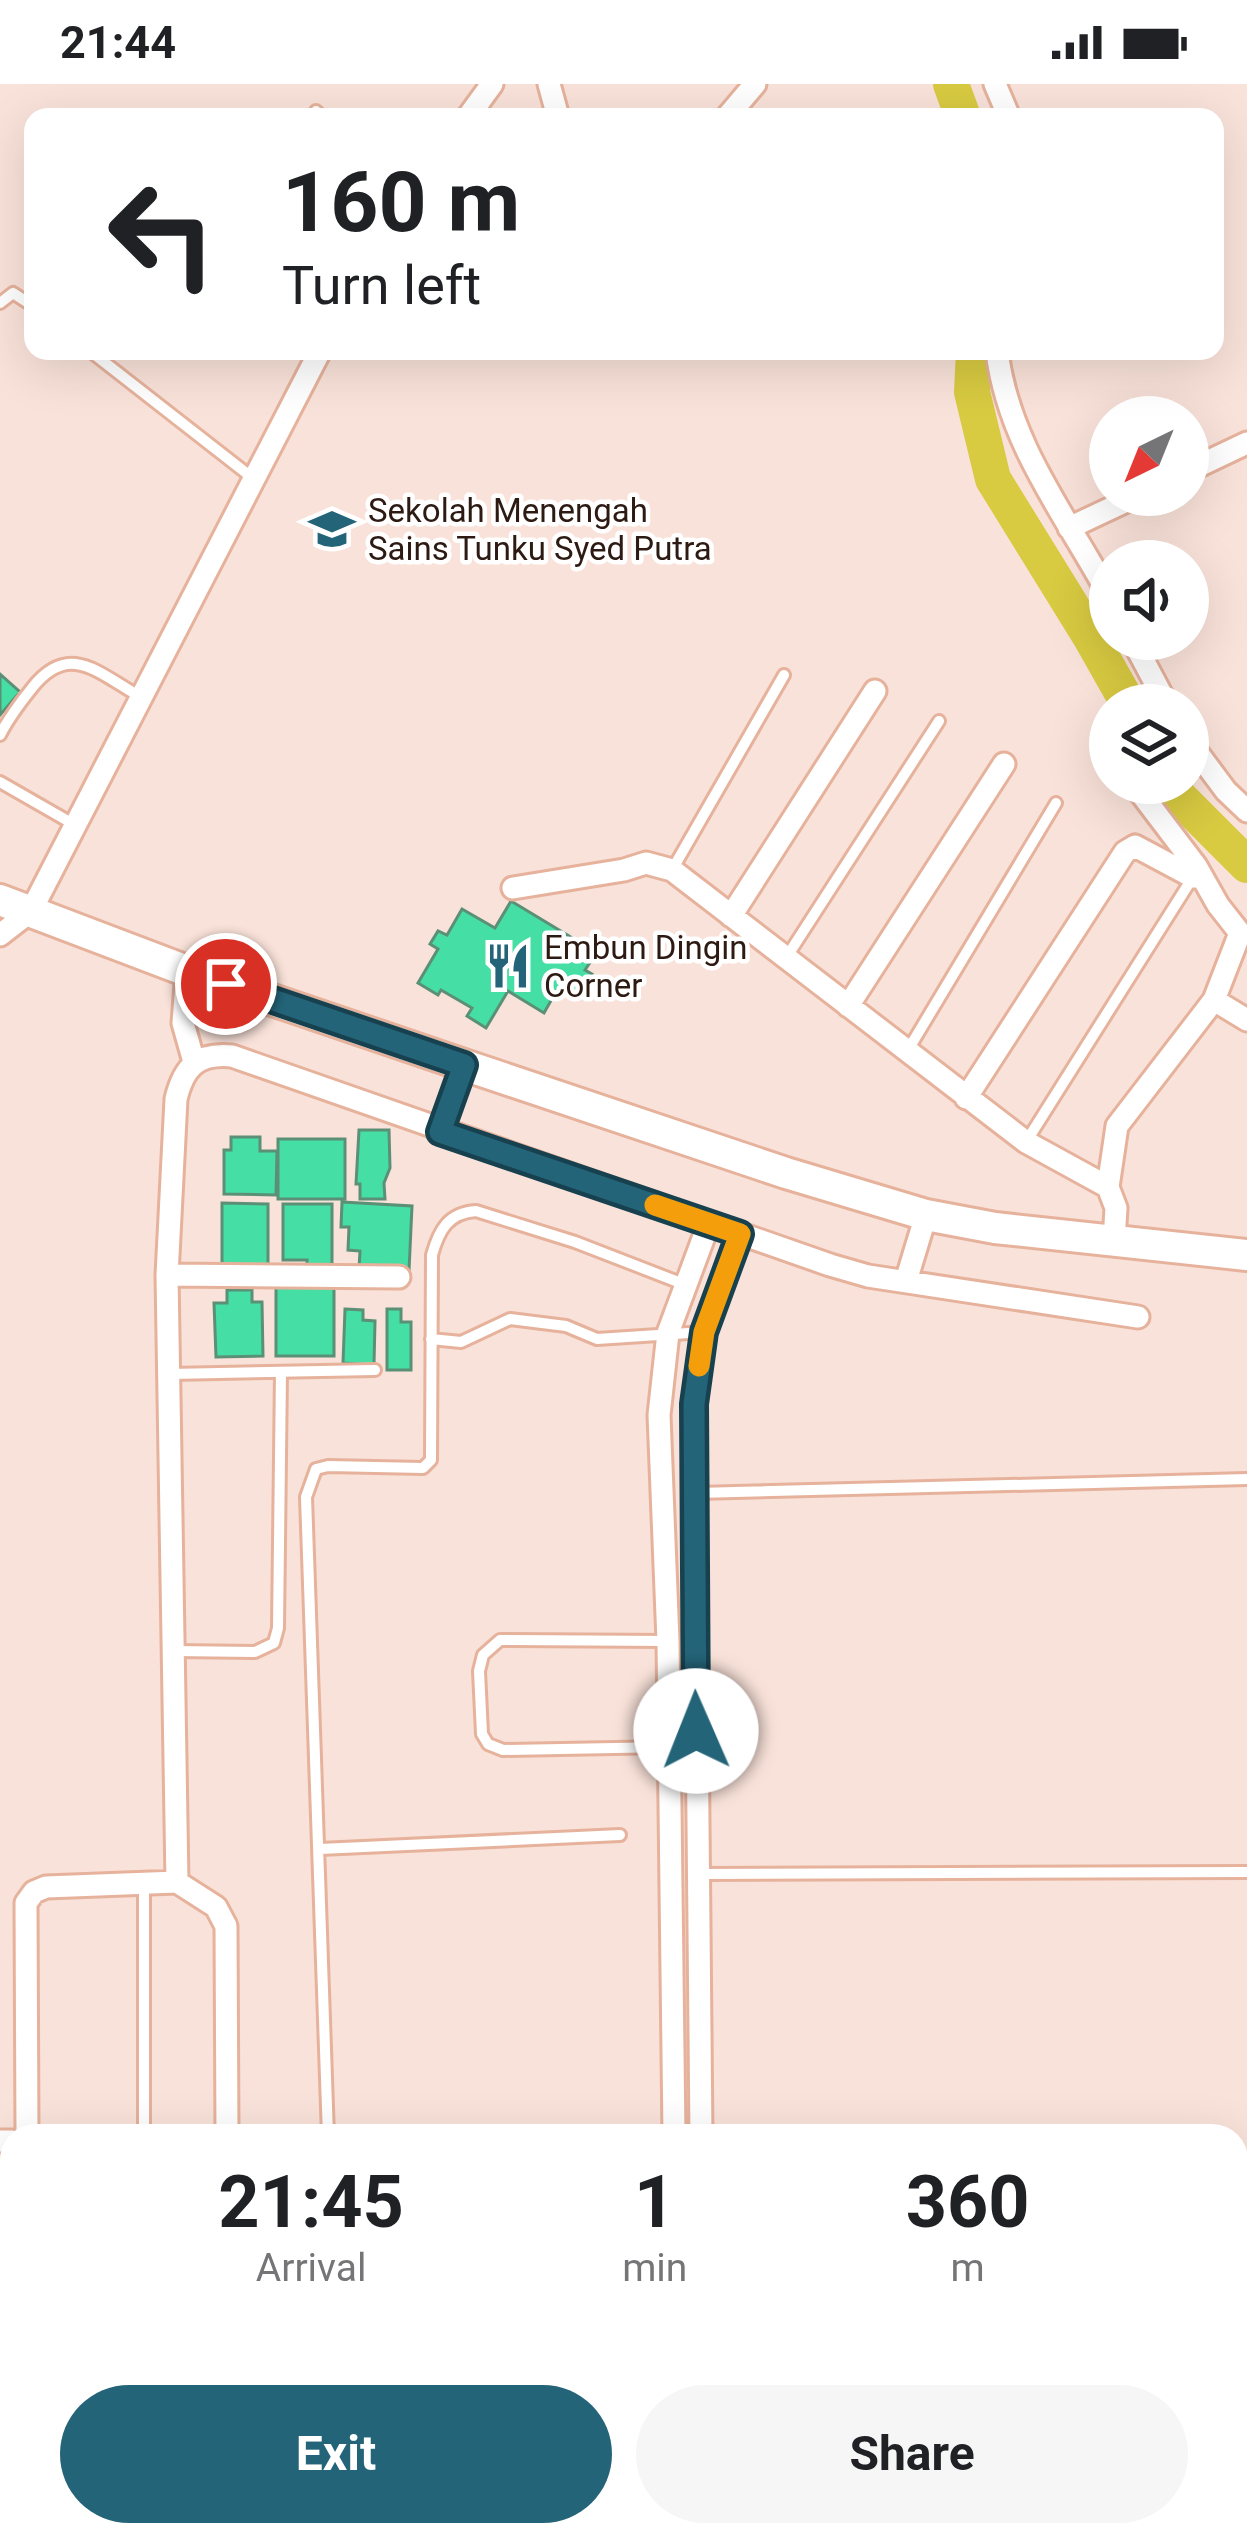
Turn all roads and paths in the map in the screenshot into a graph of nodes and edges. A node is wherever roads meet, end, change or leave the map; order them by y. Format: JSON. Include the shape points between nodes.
{"nodes":[{"id":1,"x":755,"y":84,"type":"edge"},
{"id":2,"x":735,"y":108,"type":"edge"},
{"id":3,"x":102,"y":360,"type":"edge"},
{"id":4,"x":315,"y":360,"type":"edge"},
{"id":5,"x":999,"y":360,"type":"edge"},
{"id":6,"x":1247,"y":443,"type":"edge"},
{"id":7,"x":1209,"y":462,"type":"edge"},
{"id":8,"x":254,"y":479,"type":"junction"},
{"id":9,"x":1094,"y":516,"type":"edge"},
{"id":10,"x":1069,"y":528,"type":"junction"},
{"id":11,"x":1089,"y":562,"type":"edge"},
{"id":12,"x":784,"y":675,"type":"dead end"},
{"id":13,"x":875,"y":691,"type":"dead end"},
{"id":14,"x":139,"y":696,"type":"junction"},
{"id":15,"x":939,"y":721,"type":"dead end"},
{"id":16,"x":0,"y":735,"type":"edge"},
{"id":17,"x":1004,"y":764,"type":"dead end"},
{"id":18,"x":1209,"y":768,"type":"edge"},
{"id":19,"x":0,"y":782,"type":"edge"},
{"id":20,"x":1056,"y":803,"type":"dead end"},
{"id":21,"x":1147,"y":804,"type":"edge"},
{"id":22,"x":1247,"y":811,"type":"edge"},
{"id":23,"x":76,"y":825,"type":"junction"},
{"id":24,"x":672,"y":870,"type":"junction"},
{"id":25,"x":1197,"y":877,"type":"junction"},
{"id":26,"x":513,"y":888,"type":"dead end"},
{"id":27,"x":0,"y":900,"type":"edge"},
{"id":28,"x":31,"y":911,"type":"junction"},
{"id":29,"x":731,"y":916,"type":"junction"},
{"id":30,"x":0,"y":934,"type":"edge"},
{"id":31,"x":786,"y":958,"type":"junction"},
{"id":32,"x":187,"y":970,"type":"junction"},
{"id":33,"x":1214,"y":1000,"type":"junction"},
{"id":34,"x":848,"y":1006,"type":"junction"},
{"id":35,"x":1247,"y":1019,"type":"edge"},
{"id":36,"x":908,"y":1050,"type":"junction"},
{"id":37,"x":194,"y":1062,"type":"junction"},
{"id":38,"x":464,"y":1065,"type":"junction"},
{"id":39,"x":966,"y":1098,"type":"junction"},
{"id":40,"x":440,"y":1132,"type":"junction"},
{"id":41,"x":1026,"y":1142,"type":"junction"},
{"id":42,"x":1108,"y":1186,"type":"junction"},
{"id":43,"x":926,"y":1215,"type":"junction"},
{"id":44,"x":709,"y":1223,"type":"junction"},
{"id":45,"x":740,"y":1234,"type":"junction"},
{"id":46,"x":1114,"y":1241,"type":"junction"},
{"id":47,"x":1247,"y":1255,"type":"edge"},
{"id":48,"x":167,"y":1275,"type":"junction"},
{"id":49,"x":399,"y":1277,"type":"dead end"},
{"id":50,"x":906,"y":1281,"type":"junction"},
{"id":51,"x":686,"y":1285,"type":"junction"},
{"id":52,"x":1138,"y":1317,"type":"dead end"},
{"id":53,"x":704,"y":1332,"type":"junction"},
{"id":54,"x":668,"y":1333,"type":"junction"},
{"id":55,"x":431,"y":1339,"type":"junction"},
{"id":56,"x":375,"y":1370,"type":"dead end"},
{"id":57,"x":281,"y":1372,"type":"junction"},
{"id":58,"x":170,"y":1374,"type":"junction"},
{"id":59,"x":1247,"y":1479,"type":"edge"},
{"id":60,"x":693,"y":1493,"type":"junction"},
{"id":61,"x":668,"y":1641,"type":"junction"},
{"id":62,"x":175,"y":1651,"type":"junction"},
{"id":63,"x":668,"y":1747,"type":"junction"},
{"id":64,"x":620,"y":1835,"type":"dead end"},
{"id":65,"x":320,"y":1849,"type":"junction"},
{"id":66,"x":1247,"y":1872,"type":"edge"},
{"id":67,"x":697,"y":1874,"type":"junction"},
{"id":68,"x":178,"y":1882,"type":"junction"},
{"id":69,"x":144,"y":1886,"type":"junction"},
{"id":70,"x":27,"y":2124,"type":"edge"},
{"id":71,"x":144,"y":2124,"type":"edge"},
{"id":72,"x":227,"y":2124,"type":"edge"},
{"id":73,"x":328,"y":2124,"type":"edge"},
{"id":74,"x":674,"y":2124,"type":"edge"},
{"id":75,"x":701,"y":2124,"type":"edge"}],
"edges":[{"from":1,"to":2,"type":"street"},
{"from":3,"to":8,"type":"lane"},
{"from":4,"to":8,"type":"street"},
{"from":5,"to":10,"type":"street","via":[[1019,436]]},
{"from":6,"to":7,"type":"street"},
{"from":8,"to":14,"type":"street"},
{"from":9,"to":10,"type":"street"},
{"from":10,"to":11,"type":"street"},
{"from":12,"to":24,"type":"lane"},
{"from":13,"to":29,"type":"street"},
{"from":14,"to":16,"type":"lane","via":[[63,662],[43,674]]},
{"from":14,"to":23,"type":"street"},
{"from":15,"to":31,"type":"lane"},
{"from":17,"to":34,"type":"street"},
{"from":18,"to":22,"type":"street"},
{"from":19,"to":23,"type":"lane"},
{"from":20,"to":36,"type":"lane"},
{"from":21,"to":25,"type":"street"},
{"from":23,"to":28,"type":"street"},
{"from":24,"to":26,"type":"street","via":[[646,863]]},
{"from":24,"to":29,"type":"street"},
{"from":25,"to":33,"type":"street","via":[[1240,933]]},
{"from":25,"to":39,"type":"street","via":[[1144,848],[1125,852]]},
{"from":25,"to":41,"type":"lane"},
{"from":27,"to":28,"type":"main road"},
{"from":28,"to":30,"type":"street"},
{"from":28,"to":32,"type":"main road"},
{"from":29,"to":31,"type":"street"},
{"from":31,"to":34,"type":"street"},
{"from":32,"to":37,"type":"street","via":[[183,1023]]},
{"from":32,"to":38,"type":"main road"},
{"from":33,"to":35,"type":"street"},
{"from":33,"to":42,"type":"street","via":[[1117,1126]]},
{"from":34,"to":36,"type":"street"},
{"from":36,"to":39,"type":"street"},
{"from":37,"to":40,"type":"street","via":[[232,1056]]},
{"from":37,"to":48,"type":"street","via":[[176,1099]]},
{"from":38,"to":40,"type":"street"},
{"from":38,"to":43,"type":"main road"},
{"from":39,"to":41,"type":"street"},
{"from":40,"to":44,"type":"street"},
{"from":41,"to":42,"type":"street"},
{"from":42,"to":46,"type":"street","via":[[1117,1208]]},
{"from":43,"to":46,"type":"main road"},
{"from":43,"to":50,"type":"street"},
{"from":44,"to":45,"type":"street"},
{"from":44,"to":51,"type":"street"},
{"from":45,"to":50,"type":"street"},
{"from":45,"to":53,"type":"street"},
{"from":46,"to":47,"type":"main road"},
{"from":48,"to":49,"type":"street"},
{"from":48,"to":58,"type":"street"},
{"from":50,"to":52,"type":"street"},
{"from":51,"to":54,"type":"street"},
{"from":51,"to":55,"type":"lane","via":[[575,1242],[461,1212],[438,1235],[432,1255]]},
{"from":53,"to":54,"type":"lane"},
{"from":53,"to":60,"type":"street"},
{"from":54,"to":55,"type":"lane","via":[[598,1339],[510,1319],[460,1342]]},
{"from":54,"to":61,"type":"street","via":[[659,1414]]},
{"from":55,"to":65,"type":"lane","via":[[431,1460],[423,1468],[316,1468],[309,1481]]},
{"from":56,"to":57,"type":"lane"},
{"from":57,"to":58,"type":"lane"},
{"from":57,"to":62,"type":"lane","via":[[274,1643],[255,1652]]},
{"from":58,"to":62,"type":"street"},
{"from":59,"to":60,"type":"lane"},
{"from":60,"to":67,"type":"street"},
{"from":61,"to":63,"type":"street"},
{"from":61,"to":63,"type":"lane","via":[[500,1640],[479,1671],[488,1744]]},
{"from":62,"to":68,"type":"street"},
{"from":63,"to":74,"type":"street"},
{"from":64,"to":65,"type":"lane"},
{"from":65,"to":73,"type":"lane"},
{"from":66,"to":67,"type":"lane"},
{"from":67,"to":75,"type":"street"},
{"from":68,"to":69,"type":"street"},
{"from":68,"to":72,"type":"street","via":[[215,1907],[226,1926]]},
{"from":69,"to":70,"type":"street","via":[[46,1887],[26,1903]]},
{"from":69,"to":71,"type":"lane"}]}
